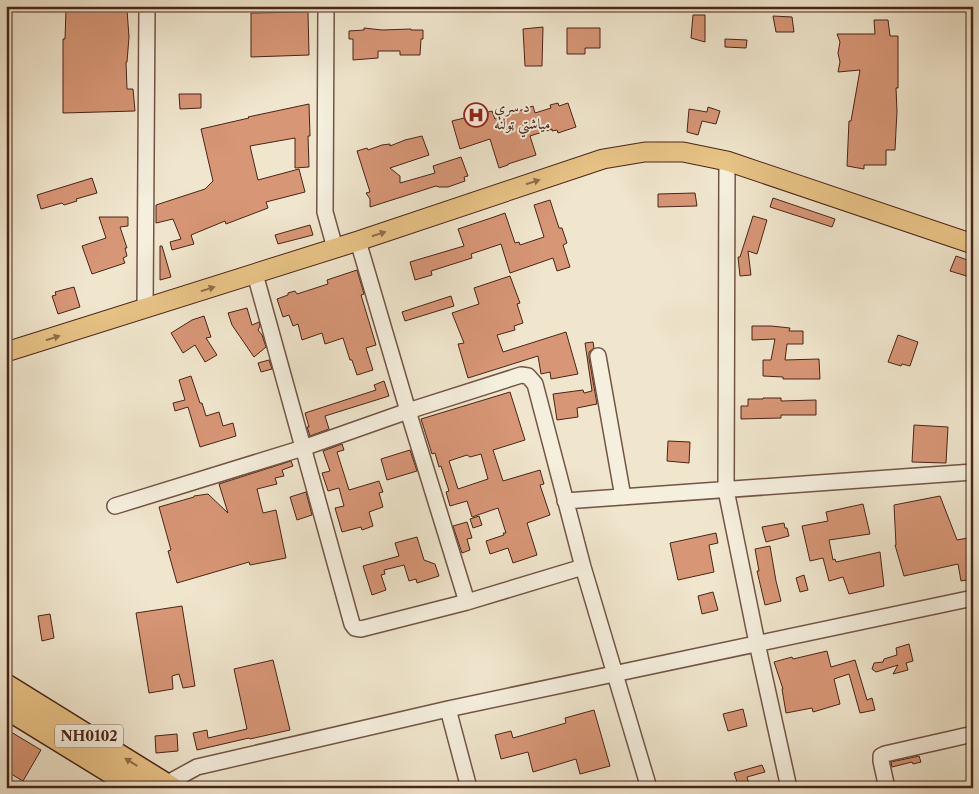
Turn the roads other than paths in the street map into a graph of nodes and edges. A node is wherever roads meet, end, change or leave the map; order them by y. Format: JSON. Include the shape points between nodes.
{"nodes":[{"id":1,"x":147,"y":6,"type":"edge"},
{"id":2,"x":326,"y":6,"type":"edge"},
{"id":3,"x":727,"y":161,"type":"junction"},
{"id":4,"x":358,"y":241,"type":"junction"},
{"id":5,"x":973,"y":244,"type":"edge"},
{"id":6,"x":335,"y":248,"type":"junction"},
{"id":7,"x":255,"y":274,"type":"junction"},
{"id":8,"x":145,"y":309,"type":"junction"},
{"id":9,"x":6,"y":352,"type":"edge"},
{"id":10,"x":598,"y":356,"type":"dead end"},
{"id":11,"x":408,"y":411,"type":"junction"},
{"id":12,"x":303,"y":448,"type":"junction"},
{"id":13,"x":973,"y":472,"type":"edge"},
{"id":14,"x":726,"y":490,"type":"junction"},
{"id":15,"x":623,"y":497,"type":"junction"},
{"id":16,"x":565,"y":501,"type":"junction"},
{"id":17,"x":115,"y":506,"type":"dead end"},
{"id":18,"x":583,"y":567,"type":"junction"},
{"id":19,"x":973,"y":598,"type":"edge"},
{"id":20,"x":467,"y":602,"type":"junction"},
{"id":21,"x":757,"y":643,"type":"junction"},
{"id":22,"x":615,"y":673,"type":"junction"},
{"id":23,"x":6,"y":685,"type":"edge"},
{"id":24,"x":6,"y":708,"type":"edge"},
{"id":25,"x":448,"y":709,"type":"junction"},
{"id":26,"x":973,"y":734,"type":"edge"},
{"id":27,"x":167,"y":786,"type":"edge"},
{"id":28,"x":136,"y":788,"type":"edge"},
{"id":29,"x":469,"y":788,"type":"edge"},
{"id":30,"x":649,"y":788,"type":"edge"},
{"id":31,"x":789,"y":788,"type":"edge"},
{"id":32,"x":887,"y":788,"type":"edge"}],
"edges":[{"from":1,"to":8,"type":"street"},
{"from":2,"to":6,"type":"street","via":[[325,212]]},
{"from":4,"to":3,"type":"main road","one_way":true,"via":[[603,159],[645,152],[683,152]]},
{"from":3,"to":5,"type":"main road"},
{"from":3,"to":14,"type":"street"},
{"from":4,"to":6,"type":"main road"},
{"from":4,"to":11,"type":"street"},
{"from":6,"to":7,"type":"main road"},
{"from":8,"to":7,"type":"main road","one_way":true},
{"from":7,"to":12,"type":"street"},
{"from":9,"to":8,"type":"main road","one_way":true},
{"from":10,"to":15,"type":"street"},
{"from":11,"to":12,"type":"street"},
{"from":11,"to":16,"type":"street","via":[[521,375],[528,376],[535,384]]},
{"from":11,"to":20,"type":"street"},
{"from":12,"to":17,"type":"street"},
{"from":12,"to":20,"type":"street","via":[[355,628]]},
{"from":13,"to":14,"type":"street"},
{"from":14,"to":15,"type":"street"},
{"from":14,"to":21,"type":"street"},
{"from":15,"to":16,"type":"street"},
{"from":16,"to":18,"type":"street"},
{"from":18,"to":20,"type":"street"},
{"from":18,"to":22,"type":"street"},
{"from":19,"to":21,"type":"street"},
{"from":21,"to":22,"type":"street"},
{"from":21,"to":31,"type":"street"},
{"from":22,"to":25,"type":"street"},
{"from":22,"to":30,"type":"street"},
{"from":27,"to":23,"type":"highway","number":"NH0102","one_way":true},
{"from":24,"to":28,"type":"highway","number":"NH0102"},
{"from":25,"to":27,"type":"street","via":[[197,767]]},
{"from":25,"to":29,"type":"street"},
{"from":26,"to":32,"type":"street","via":[[881,756]]}]}
